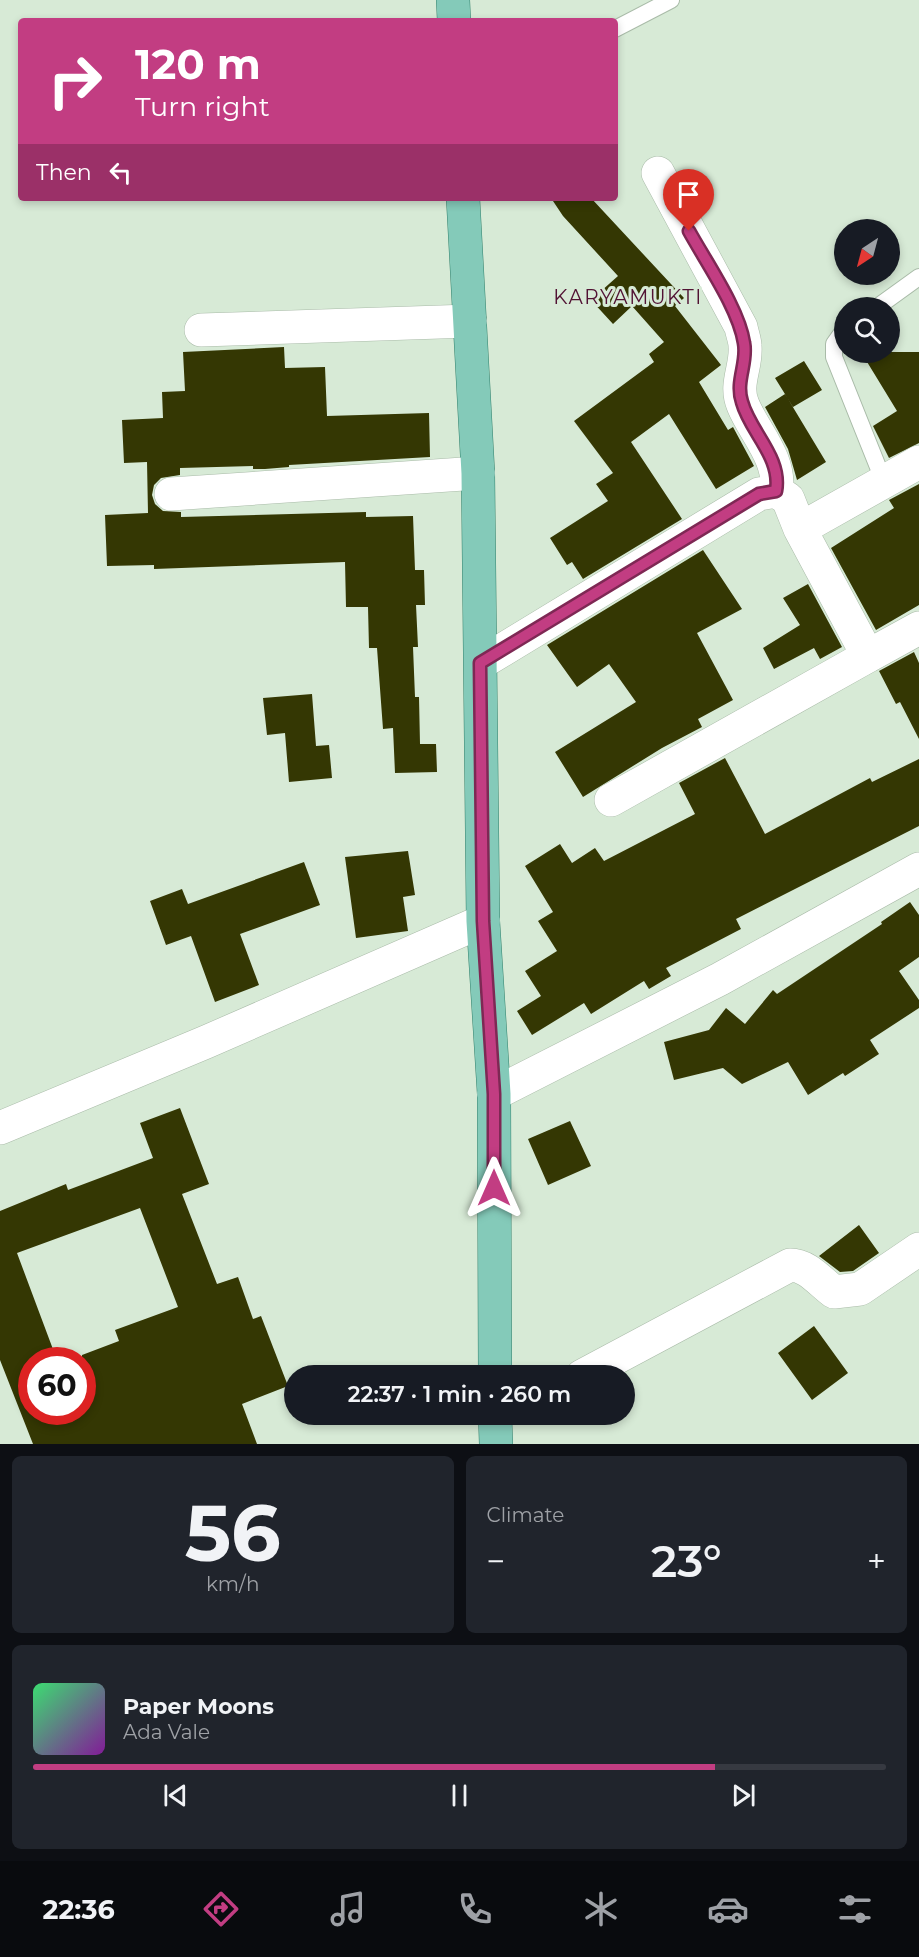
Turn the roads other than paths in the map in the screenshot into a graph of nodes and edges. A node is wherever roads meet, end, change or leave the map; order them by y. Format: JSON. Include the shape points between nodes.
{"nodes":[{"id":1,"x":453,"y":0,"type":"edge"},
{"id":2,"x":671,"y":0,"type":"edge"},
{"id":3,"x":454,"y":18,"type":"edge"},
{"id":4,"x":618,"y":26,"type":"edge"},
{"id":5,"x":658,"y":173,"type":"dead end"},
{"id":6,"x":463,"y":201,"type":"edge"},
{"id":7,"x":919,"y":277,"type":"edge"},
{"id":8,"x":891,"y":297,"type":"edge"},
{"id":9,"x":470,"y":321,"type":"junction"},
{"id":10,"x":201,"y":330,"type":"dead end"},
{"id":11,"x":836,"y":363,"type":"edge"},
{"id":12,"x":919,"y":462,"type":"edge"},
{"id":13,"x":478,"y":473,"type":"junction"},
{"id":14,"x":884,"y":482,"type":"junction"},
{"id":15,"x":776,"y":491,"type":"junction"},
{"id":16,"x":171,"y":494,"type":"dead end"},
{"id":17,"x":800,"y":529,"type":"junction"},
{"id":18,"x":919,"y":628,"type":"edge"},
{"id":19,"x":868,"y":656,"type":"junction"},
{"id":20,"x":480,"y":663,"type":"junction"},
{"id":21,"x":611,"y":800,"type":"dead end"},
{"id":22,"x":919,"y":869,"type":"edge"},
{"id":23,"x":483,"y":921,"type":"junction"},
{"id":24,"x":494,"y":1094,"type":"junction"},
{"id":25,"x":0,"y":1128,"type":"edge"},
{"id":26,"x":919,"y":1249,"type":"edge"},
{"id":27,"x":495,"y":1365,"type":"edge"},
{"id":28,"x":603,"y":1365,"type":"edge"}],
"edges":[{"from":1,"to":3,"type":"main road"},
{"from":2,"to":4,"type":"lane"},
{"from":5,"to":15,"type":"street","via":[[741,327],[745,346],[739,389],[742,404],[773,462]]},
{"from":6,"to":9,"type":"main road"},
{"from":7,"to":8,"type":"lane"},
{"from":9,"to":10,"type":"street"},
{"from":9,"to":13,"type":"main road"},
{"from":11,"to":14,"type":"lane"},
{"from":12,"to":14,"type":"street"},
{"from":13,"to":16,"type":"street"},
{"from":13,"to":20,"type":"main road"},
{"from":14,"to":17,"type":"street"},
{"from":15,"to":17,"type":"street","via":[[788,499]]},
{"from":15,"to":20,"type":"street","via":[[759,494]]},
{"from":17,"to":19,"type":"street"},
{"from":18,"to":19,"type":"street"},
{"from":19,"to":21,"type":"street"},
{"from":20,"to":23,"type":"main road"},
{"from":22,"to":24,"type":"street","via":[[720,979]]},
{"from":23,"to":24,"type":"main road"},
{"from":23,"to":25,"type":"street"},
{"from":24,"to":27,"type":"main road"},
{"from":26,"to":28,"type":"street","via":[[860,1289],[834,1292],[808,1270],[790,1265]]}]}
